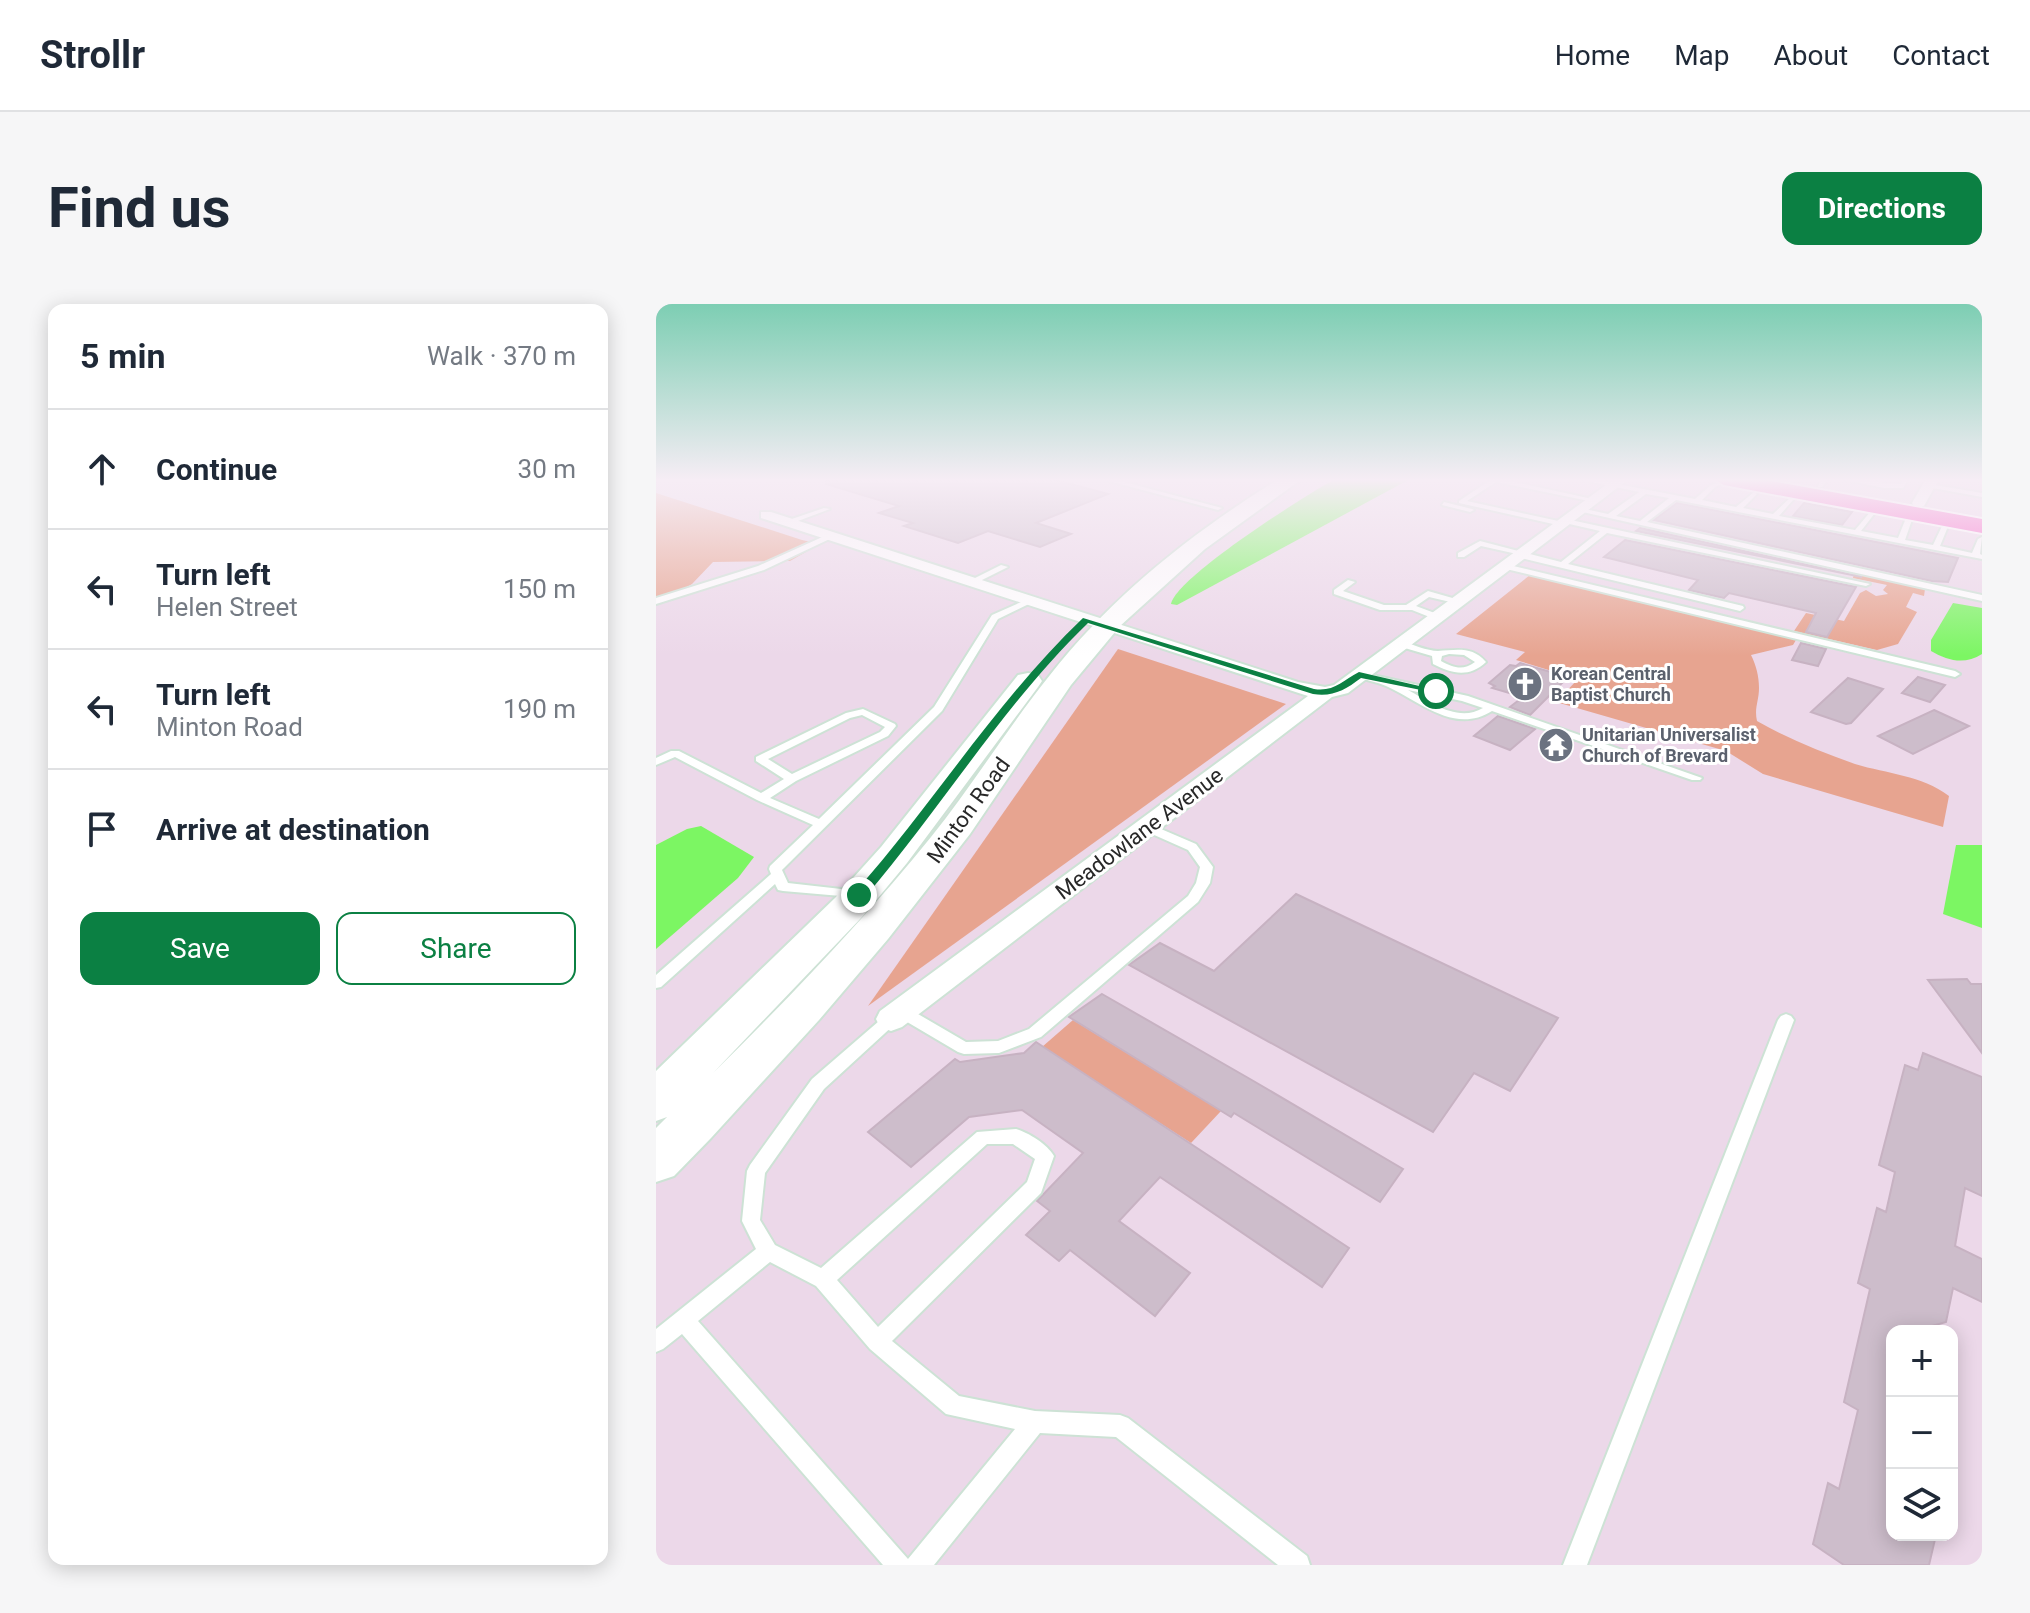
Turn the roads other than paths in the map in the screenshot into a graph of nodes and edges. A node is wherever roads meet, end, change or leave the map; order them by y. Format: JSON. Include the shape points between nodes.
{"nodes":[{"id":1,"x":828,"y":538,"type":"edge"},
{"id":2,"x":838,"y":538,"type":"edge"},
{"id":3,"x":1177,"y":538,"type":"edge"},
{"id":4,"x":1205,"y":538,"type":"edge"},
{"id":5,"x":1543,"y":538,"type":"edge"},
{"id":6,"x":1596,"y":538,"type":"edge"},
{"id":7,"x":1644,"y":538,"type":"edge"},
{"id":8,"x":1704,"y":538,"type":"edge"},
{"id":9,"x":1886,"y":538,"type":"edge"},
{"id":10,"x":1903,"y":538,"type":"edge"},
{"id":11,"x":1940,"y":538,"type":"edge"},
{"id":12,"x":1982,"y":539,"type":"edge"},
{"id":13,"x":1901,"y":541,"type":"junction"},
{"id":14,"x":1935,"y":548,"type":"junction"},
{"id":15,"x":1521,"y":554,"type":"junction"},
{"id":16,"x":1461,"y":555,"type":"dead end"},
{"id":17,"x":1978,"y":556,"type":"edge"},
{"id":18,"x":1562,"y":565,"type":"junction"},
{"id":19,"x":1505,"y":566,"type":"junction"},
{"id":20,"x":1004,"y":567,"type":"dead end"},
{"id":21,"x":971,"y":582,"type":"junction"},
{"id":22,"x":1351,"y":582,"type":"dead end"},
{"id":23,"x":1866,"y":584,"type":"dead end"},
{"id":24,"x":1982,"y":598,"type":"edge"},
{"id":25,"x":656,"y":601,"type":"edge"},
{"id":26,"x":1031,"y":601,"type":"junction"},
{"id":27,"x":1459,"y":601,"type":"junction"},
{"id":28,"x":1409,"y":608,"type":"junction"},
{"id":29,"x":1740,"y":608,"type":"dead end"},
{"id":30,"x":1437,"y":617,"type":"junction"},
{"id":31,"x":1095,"y":624,"type":"junction"},
{"id":32,"x":1401,"y":644,"type":"junction"},
{"id":33,"x":1437,"y":654,"type":"dead end"},
{"id":34,"x":1955,"y":674,"type":"dead end"},
{"id":35,"x":1359,"y":675,"type":"junction"},
{"id":36,"x":1388,"y":683,"type":"junction"},
{"id":37,"x":1325,"y":693,"type":"junction"},
{"id":38,"x":1491,"y":707,"type":"junction"},
{"id":39,"x":656,"y":762,"type":"edge"},
{"id":40,"x":1696,"y":778,"type":"dead end"},
{"id":41,"x":792,"y":779,"type":"junction"},
{"id":42,"x":761,"y":798,"type":"junction"},
{"id":43,"x":820,"y":824,"type":"junction"},
{"id":44,"x":1147,"y":827,"type":"junction"},
{"id":45,"x":777,"y":875,"type":"junction"},
{"id":46,"x":908,"y":891,"type":"junction"},
{"id":47,"x":859,"y":895,"type":"junction"},
{"id":48,"x":656,"y":983,"type":"edge"},
{"id":49,"x":896,"y":1015,"type":"junction"},
{"id":50,"x":1786,"y":1020,"type":"dead end"},
{"id":51,"x":656,"y":1101,"type":"edge"},
{"id":52,"x":656,"y":1160,"type":"edge"},
{"id":53,"x":768,"y":1251,"type":"junction"},
{"id":54,"x":823,"y":1279,"type":"junction"},
{"id":55,"x":683,"y":1320,"type":"junction"},
{"id":56,"x":656,"y":1342,"type":"edge"},
{"id":57,"x":877,"y":1342,"type":"junction"},
{"id":58,"x":1035,"y":1422,"type":"junction"},
{"id":59,"x":899,"y":1565,"type":"edge"},
{"id":60,"x":918,"y":1565,"type":"edge"},
{"id":61,"x":1298,"y":1565,"type":"edge"},
{"id":62,"x":1575,"y":1565,"type":"edge"}],
"edges":[{"from":1,"to":25,"type":"lane","via":[[761,568]]},
{"from":2,"to":21,"type":"street"},
{"from":3,"to":31,"type":"main road","name":"Minton Road"},
{"from":4,"to":31,"type":"main road","name":"Minton Road"},
{"from":5,"to":15,"type":"street","name":"Meadowlane Avenue"},
{"from":6,"to":18,"type":"lane"},
{"from":7,"to":23,"type":"lane"},
{"from":8,"to":24,"type":"lane"},
{"from":9,"to":13,"type":"lane"},
{"from":10,"to":13,"type":"lane"},
{"from":11,"to":14,"type":"lane"},
{"from":12,"to":17,"type":"lane"},
{"from":13,"to":14,"type":"lane"},
{"from":14,"to":17,"type":"lane"},
{"from":15,"to":16,"type":"lane","via":[[1480,543]]},
{"from":15,"to":18,"type":"lane"},
{"from":15,"to":19,"type":"street","name":"Meadowlane Avenue"},
{"from":18,"to":29,"type":"lane"},
{"from":19,"to":27,"type":"street","name":"Meadowlane Avenue"},
{"from":19,"to":34,"type":"lane"},
{"from":20,"to":21,"type":"lane"},
{"from":21,"to":26,"type":"street"},
{"from":22,"to":28,"type":"lane","via":[[1337,592],[1383,608]]},
{"from":26,"to":31,"type":"street"},
{"from":26,"to":43,"type":"lane","via":[[995,617],[938,709]]},
{"from":27,"to":28,"type":"lane","via":[[1428,594]]},
{"from":27,"to":30,"type":"street","name":"Meadowlane Avenue"},
{"from":28,"to":30,"type":"lane"},
{"from":30,"to":32,"type":"street","name":"Meadowlane Avenue"},
{"from":31,"to":37,"type":"street"},
{"from":31,"to":46,"type":"main road","name":"Minton Road","via":[[982,797]]},
{"from":31,"to":47,"type":"main road","name":"Minton Road","via":[[1047,658]]},
{"from":32,"to":33,"type":"lane"},
{"from":32,"to":35,"type":"street","name":"Meadowlane Avenue"},
{"from":35,"to":36,"type":"lane"},
{"from":35,"to":37,"type":"street","name":"Meadowlane Avenue"},
{"from":36,"to":38,"type":"lane"},
{"from":36,"to":38,"type":"lane","via":[[1462,717],[1481,715]]},
{"from":37,"to":44,"type":"street","name":"Meadowlane Avenue"},
{"from":38,"to":40,"type":"lane"},
{"from":39,"to":42,"type":"lane","via":[[675,753]]},
{"from":41,"to":41,"type":"lane","via":[[884,734],[891,726],[863,712],[846,716],[760,759]]},
{"from":41,"to":42,"type":"lane"},
{"from":42,"to":43,"type":"lane"},
{"from":43,"to":45,"type":"lane","via":[[775,869]]},
{"from":44,"to":49,"type":"street","name":"Meadowlane Avenue"},
{"from":44,"to":49,"type":"lane","via":[[1192,847],[1207,867],[1203,883],[1193,899],[1035,1033],[999,1047],[964,1048]]},
{"from":45,"to":47,"type":"lane","via":[[783,887]]},
{"from":45,"to":48,"type":"lane"},
{"from":46,"to":47,"type":"main road"},
{"from":46,"to":52,"type":"main road","name":"Minton Road","via":[[728,1090]]},
{"from":47,"to":51,"type":"main road","name":"Minton Road"},
{"from":49,"to":53,"type":"lane","name":"Meadowlane Avenue","via":[[818,1084],[756,1171],[751,1221]]},
{"from":50,"to":62,"type":"lane"},
{"from":53,"to":54,"type":"lane"},
{"from":53,"to":55,"type":"lane"},
{"from":54,"to":57,"type":"lane"},
{"from":54,"to":57,"type":"lane","via":[[983,1137],[1016,1136],[1045,1156],[1035,1187]]},
{"from":55,"to":56,"type":"lane"},
{"from":55,"to":59,"type":"lane"},
{"from":57,"to":58,"type":"lane","via":[[954,1406]]},
{"from":58,"to":60,"type":"lane"},
{"from":58,"to":61,"type":"lane","via":[[1120,1426]]}]}
